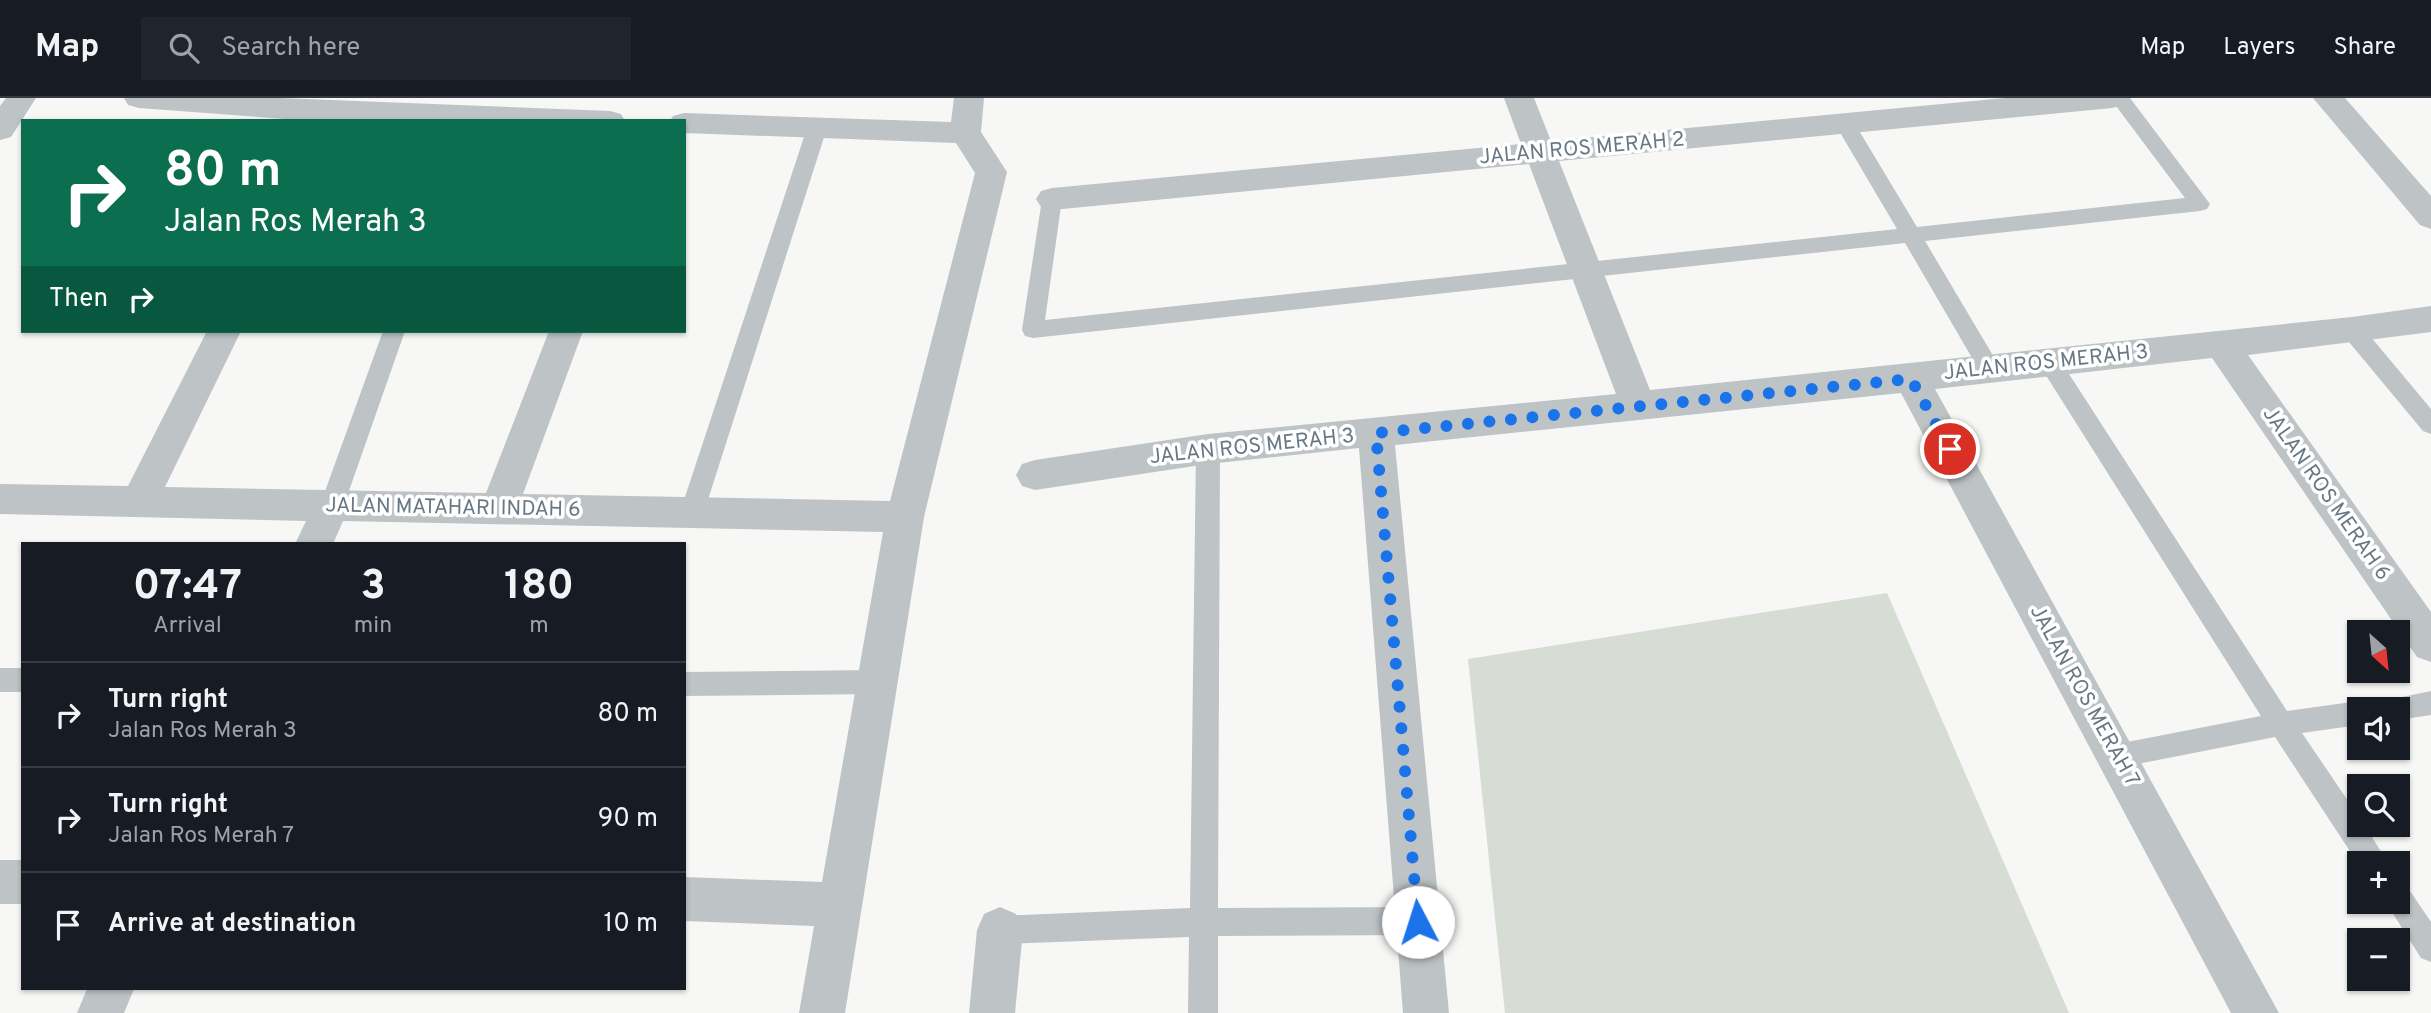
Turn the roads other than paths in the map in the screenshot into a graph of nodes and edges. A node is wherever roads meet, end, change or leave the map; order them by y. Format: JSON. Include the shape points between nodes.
{"nodes":[{"id":1,"x":21,"y":98,"type":"edge"},
{"id":2,"x":970,"y":98,"type":"edge"},
{"id":3,"x":1519,"y":98,"type":"edge"},
{"id":4,"x":2112,"y":98,"type":"edge"},
{"id":5,"x":2120,"y":98,"type":"edge"},
{"id":6,"x":2328,"y":98,"type":"edge"},
{"id":7,"x":149,"y":99,"type":"edge"},
{"id":8,"x":330,"y":116,"type":"edge"},
{"id":9,"x":471,"y":118,"type":"edge"},
{"id":10,"x":517,"y":119,"type":"edge"},
{"id":11,"x":686,"y":123,"type":"edge"},
{"id":12,"x":1845,"y":124,"type":"junction"},
{"id":13,"x":817,"y":128,"type":"junction"},
{"id":14,"x":0,"y":130,"type":"edge"},
{"id":15,"x":965,"y":133,"type":"junction"},
{"id":16,"x":1541,"y":153,"type":"junction"},
{"id":17,"x":1052,"y":199,"type":"joint"},
{"id":18,"x":2431,"y":217,"type":"edge"},
{"id":19,"x":1911,"y":235,"type":"junction"},
{"id":20,"x":1587,"y":271,"type":"junction"},
{"id":21,"x":2431,"y":319,"type":"edge"},
{"id":22,"x":2352,"y":330,"type":"junction"},
{"id":23,"x":223,"y":333,"type":"edge"},
{"id":24,"x":393,"y":333,"type":"edge"},
{"id":25,"x":565,"y":333,"type":"edge"},
{"id":26,"x":2221,"y":344,"type":"junction"},
{"id":27,"x":2050,"y":363,"type":"junction"},
{"id":28,"x":1990,"y":369,"type":"junction"},
{"id":29,"x":1911,"y":379,"type":"junction"},
{"id":30,"x":1638,"y":404,"type":"junction"},
{"id":31,"x":2431,"y":425,"type":"edge"},
{"id":32,"x":1376,"y":433,"type":"junction"},
{"id":33,"x":1208,"y":449,"type":"junction"},
{"id":34,"x":1035,"y":475,"type":"dead end"},
{"id":35,"x":0,"y":499,"type":"edge"},
{"id":36,"x":139,"y":502,"type":"junction"},
{"id":37,"x":332,"y":505,"type":"junction"},
{"id":38,"x":499,"y":509,"type":"junction"},
{"id":39,"x":692,"y":512,"type":"junction"},
{"id":40,"x":905,"y":517,"type":"junction"},
{"id":41,"x":315,"y":542,"type":"edge"},
{"id":42,"x":2431,"y":644,"type":"edge"},
{"id":43,"x":0,"y":680,"type":"edge"},
{"id":44,"x":21,"y":680,"type":"edge"},
{"id":45,"x":878,"y":682,"type":"junction"},
{"id":46,"x":686,"y":684,"type":"edge"},
{"id":47,"x":2431,"y":703,"type":"edge"},
{"id":48,"x":2410,"y":706,"type":"edge"},
{"id":49,"x":2347,"y":715,"type":"edge"},
{"id":50,"x":2280,"y":724,"type":"junction"},
{"id":51,"x":2116,"y":756,"type":"junction"},
{"id":52,"x":2366,"y":851,"type":"edge"},
{"id":53,"x":0,"y":882,"type":"edge"},
{"id":54,"x":21,"y":882,"type":"edge"},
{"id":55,"x":686,"y":899,"type":"edge"},
{"id":56,"x":840,"y":905,"type":"junction"},
{"id":57,"x":2409,"y":914,"type":"edge"},
{"id":58,"x":1204,"y":922,"type":"junction"},
{"id":59,"x":1418,"y":922,"type":"junction"},
{"id":60,"x":1000,"y":930,"type":"joint"},
{"id":61,"x":2431,"y":948,"type":"edge"},
{"id":62,"x":111,"y":990,"type":"edge"},
{"id":63,"x":100,"y":1013,"type":"edge"},
{"id":64,"x":822,"y":1013,"type":"edge"},
{"id":65,"x":992,"y":1013,"type":"edge"},
{"id":66,"x":1203,"y":1013,"type":"edge"},
{"id":67,"x":1426,"y":1013,"type":"edge"},
{"id":68,"x":2256,"y":1013,"type":"edge"}],
"edges":[{"from":1,"to":14,"type":"street"},
{"from":2,"to":15,"type":"street"},
{"from":3,"to":16,"type":"street"},
{"from":4,"to":12,"type":"street","name":"JALAN ROS MERAH 2"},
{"from":5,"to":19,"type":"lane","via":[[2200,204]]},
{"from":6,"to":18,"type":"street"},
{"from":7,"to":8,"type":"street"},
{"from":8,"to":9,"type":"street"},
{"from":9,"to":10,"type":"street"},
{"from":11,"to":13,"type":"street"},
{"from":12,"to":16,"type":"street","name":"JALAN ROS MERAH 2"},
{"from":12,"to":19,"type":"lane"},
{"from":13,"to":15,"type":"street"},
{"from":13,"to":39,"type":"lane"},
{"from":15,"to":40,"type":"street","via":[[991,172]]},
{"from":16,"to":17,"type":"street","name":"JALAN ROS MERAH 2"},
{"from":16,"to":20,"type":"street"},
{"from":17,"to":20,"type":"lane","via":[[1033,330]]},
{"from":19,"to":20,"type":"lane"},
{"from":19,"to":28,"type":"lane"},
{"from":20,"to":30,"type":"street"},
{"from":21,"to":22,"type":"street","name":"JALAN ROS MERAH 3"},
{"from":22,"to":26,"type":"street","name":"JALAN ROS MERAH 3"},
{"from":22,"to":31,"type":"lane"},
{"from":23,"to":36,"type":"street"},
{"from":24,"to":37,"type":"lane"},
{"from":25,"to":38,"type":"street"},
{"from":26,"to":27,"type":"street","name":"JALAN ROS MERAH 3"},
{"from":26,"to":42,"type":"street","name":"JALAN ROS MERAH 6"},
{"from":27,"to":28,"type":"street","name":"JALAN ROS MERAH 3"},
{"from":27,"to":50,"type":"lane"},
{"from":28,"to":29,"type":"street","name":"JALAN ROS MERAH 3"},
{"from":29,"to":30,"type":"street","name":"JALAN ROS MERAH 3"},
{"from":29,"to":51,"type":"street","name":"JALAN ROS MERAH 7"},
{"from":30,"to":32,"type":"street","name":"JALAN ROS MERAH 3"},
{"from":32,"to":33,"type":"street","name":"JALAN ROS MERAH 3"},
{"from":32,"to":59,"type":"street"},
{"from":33,"to":34,"type":"street","name":"JALAN ROS MERAH 3"},
{"from":33,"to":58,"type":"lane"},
{"from":35,"to":36,"type":"street","name":"JALAN MATAHARI INDAH 6"},
{"from":36,"to":37,"type":"street","name":"JALAN MATAHARI INDAH 6"},
{"from":37,"to":38,"type":"street","name":"JALAN MATAHARI INDAH 6"},
{"from":37,"to":41,"type":"street"},
{"from":38,"to":39,"type":"street","name":"JALAN MATAHARI INDAH 6"},
{"from":39,"to":40,"type":"street","name":"JALAN MATAHARI INDAH 6"},
{"from":40,"to":45,"type":"street"},
{"from":43,"to":44,"type":"lane"},
{"from":45,"to":46,"type":"lane"},
{"from":45,"to":56,"type":"street"},
{"from":47,"to":48,"type":"lane"},
{"from":49,"to":50,"type":"lane"},
{"from":50,"to":51,"type":"lane"},
{"from":50,"to":52,"type":"lane"},
{"from":51,"to":68,"type":"street","name":"JALAN ROS MERAH 7"},
{"from":53,"to":54,"type":"street"},
{"from":55,"to":56,"type":"street"},
{"from":56,"to":64,"type":"street"},
{"from":57,"to":61,"type":"lane"},
{"from":58,"to":59,"type":"lane"},
{"from":58,"to":60,"type":"lane"},
{"from":58,"to":66,"type":"lane"},
{"from":59,"to":67,"type":"street"},
{"from":60,"to":65,"type":"street"},
{"from":62,"to":63,"type":"street"}]}
